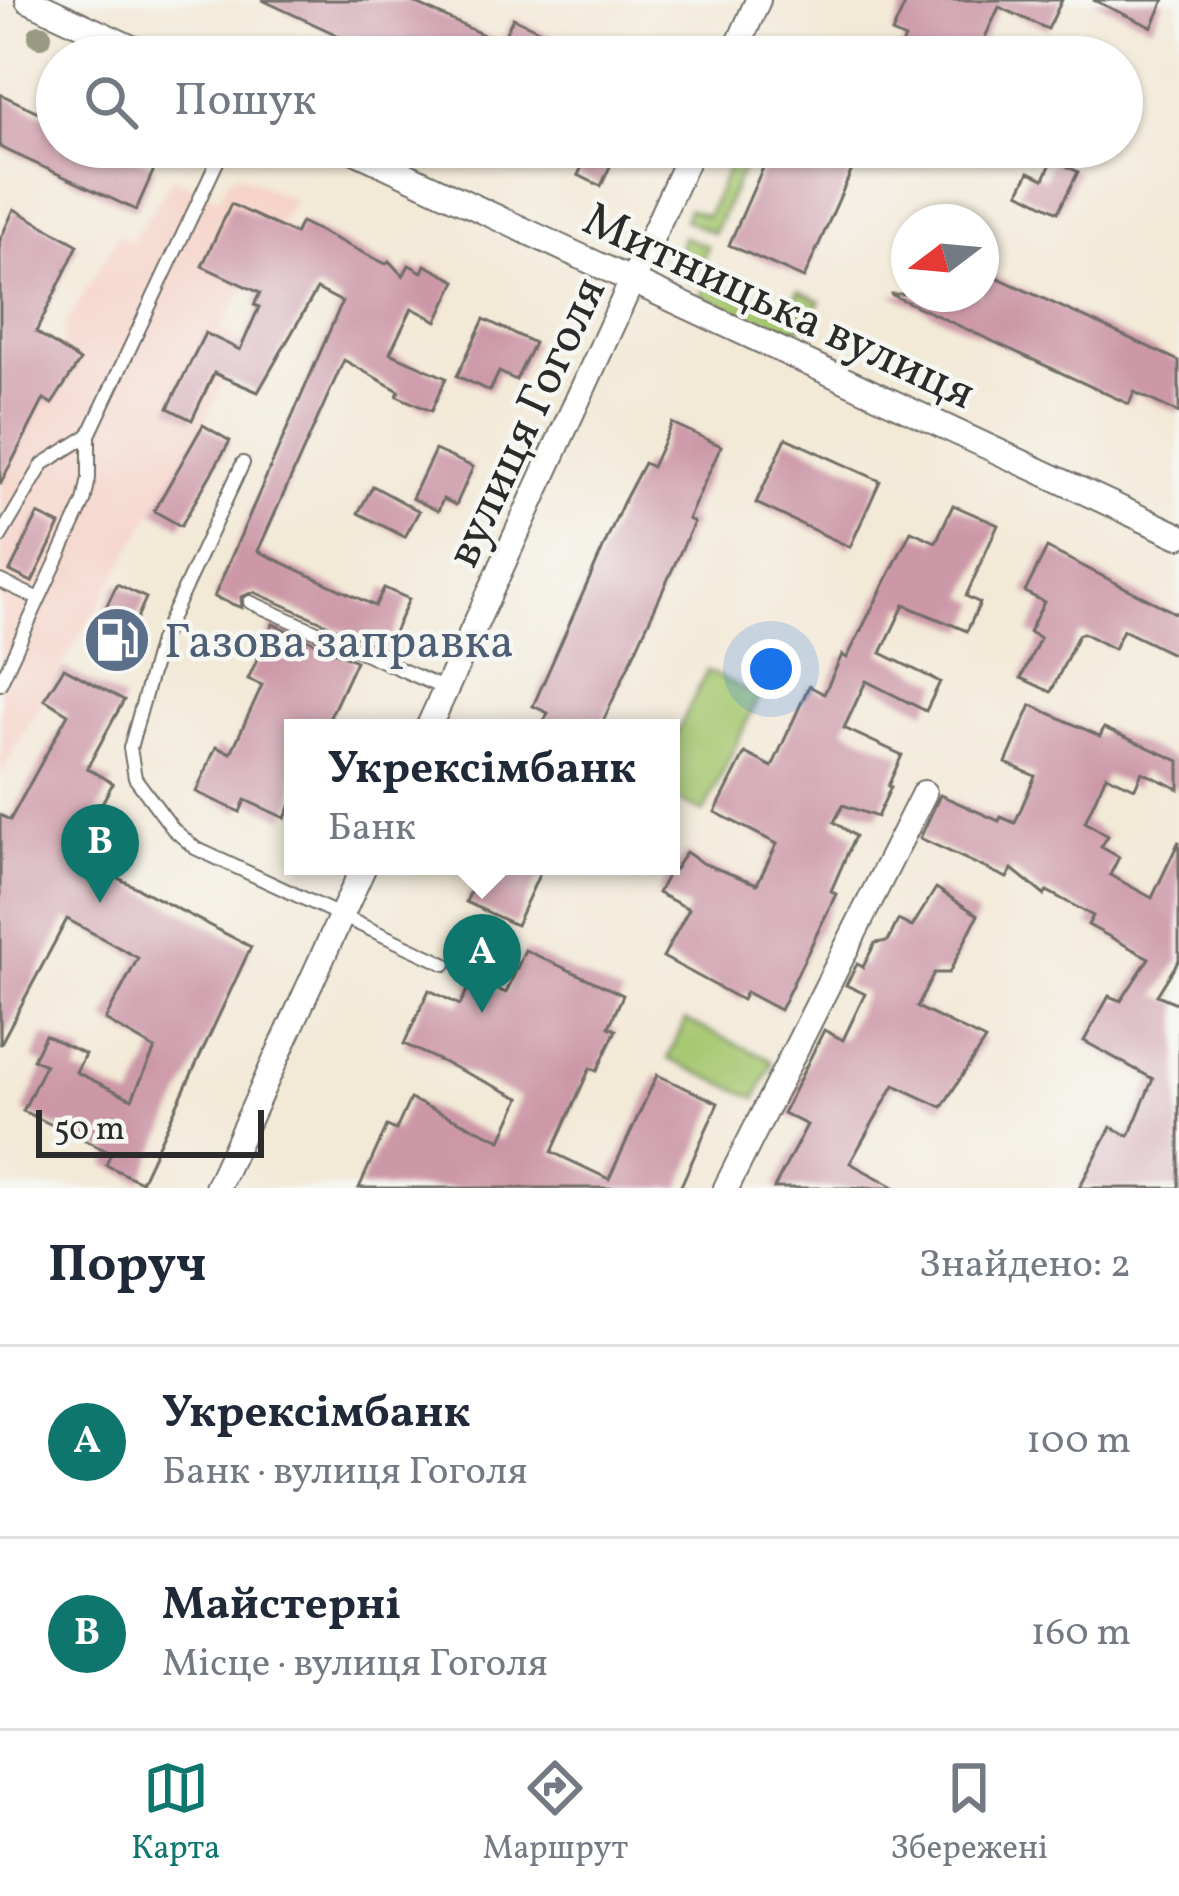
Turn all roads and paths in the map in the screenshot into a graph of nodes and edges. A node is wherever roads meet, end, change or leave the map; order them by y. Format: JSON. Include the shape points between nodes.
{"nodes":[{"id":1,"x":28,"y":0,"type":"edge"},
{"id":2,"x":758,"y":0,"type":"edge"},
{"id":3,"x":106,"y":36,"type":"edge"},
{"id":4,"x":742,"y":36,"type":"edge"},
{"id":5,"x":214,"y":168,"type":"edge"},
{"id":6,"x":391,"y":168,"type":"edge"},
{"id":7,"x":684,"y":168,"type":"edge"},
{"id":8,"x":634,"y":282,"type":"junction"},
{"id":9,"x":88,"y":435,"type":"junction"},
{"id":10,"x":243,"y":463,"type":"dead end"},
{"id":11,"x":1179,"y":536,"type":"edge"},
{"id":12,"x":0,"y":537,"type":"edge"},
{"id":13,"x":0,"y":581,"type":"edge"},
{"id":14,"x":39,"y":599,"type":"junction"},
{"id":15,"x":250,"y":602,"type":"dead end"},
{"id":16,"x":0,"y":683,"type":"edge"},
{"id":17,"x":446,"y":689,"type":"junction"},
{"id":18,"x":432,"y":719,"type":"edge"},
{"id":19,"x":924,"y":793,"type":"dead end"},
{"id":20,"x":360,"y":875,"type":"edge"},
{"id":21,"x":342,"y":915,"type":"junction"},
{"id":22,"x":445,"y":964,"type":"dead end"},
{"id":23,"x":217,"y":1188,"type":"edge"},
{"id":24,"x":726,"y":1188,"type":"edge"}],
"edges":[{"from":1,"to":3,"type":"street"},
{"from":2,"to":4,"type":"street"},
{"from":5,"to":9,"type":"lane"},
{"from":6,"to":8,"type":"street","name":"Митницька вулиця"},
{"from":7,"to":8,"type":"street","name":"вулиця Гоголя"},
{"from":8,"to":11,"type":"street","name":"Митницька вулиця"},
{"from":8,"to":17,"type":"street","name":"вулиця Гоголя"},
{"from":9,"to":12,"type":"lane","via":[[43,464]]},
{"from":9,"to":14,"type":"lane","via":[[88,490]]},
{"from":10,"to":21,"type":"lane","via":[[160,641],[130,764],[183,840]]},
{"from":13,"to":14,"type":"lane"},
{"from":14,"to":16,"type":"lane"},
{"from":15,"to":17,"type":"lane"},
{"from":17,"to":18,"type":"street","name":"вулиця Гоголя"},
{"from":19,"to":24,"type":"street"},
{"from":20,"to":21,"type":"street"},
{"from":21,"to":22,"type":"lane"},
{"from":21,"to":23,"type":"street"}]}
